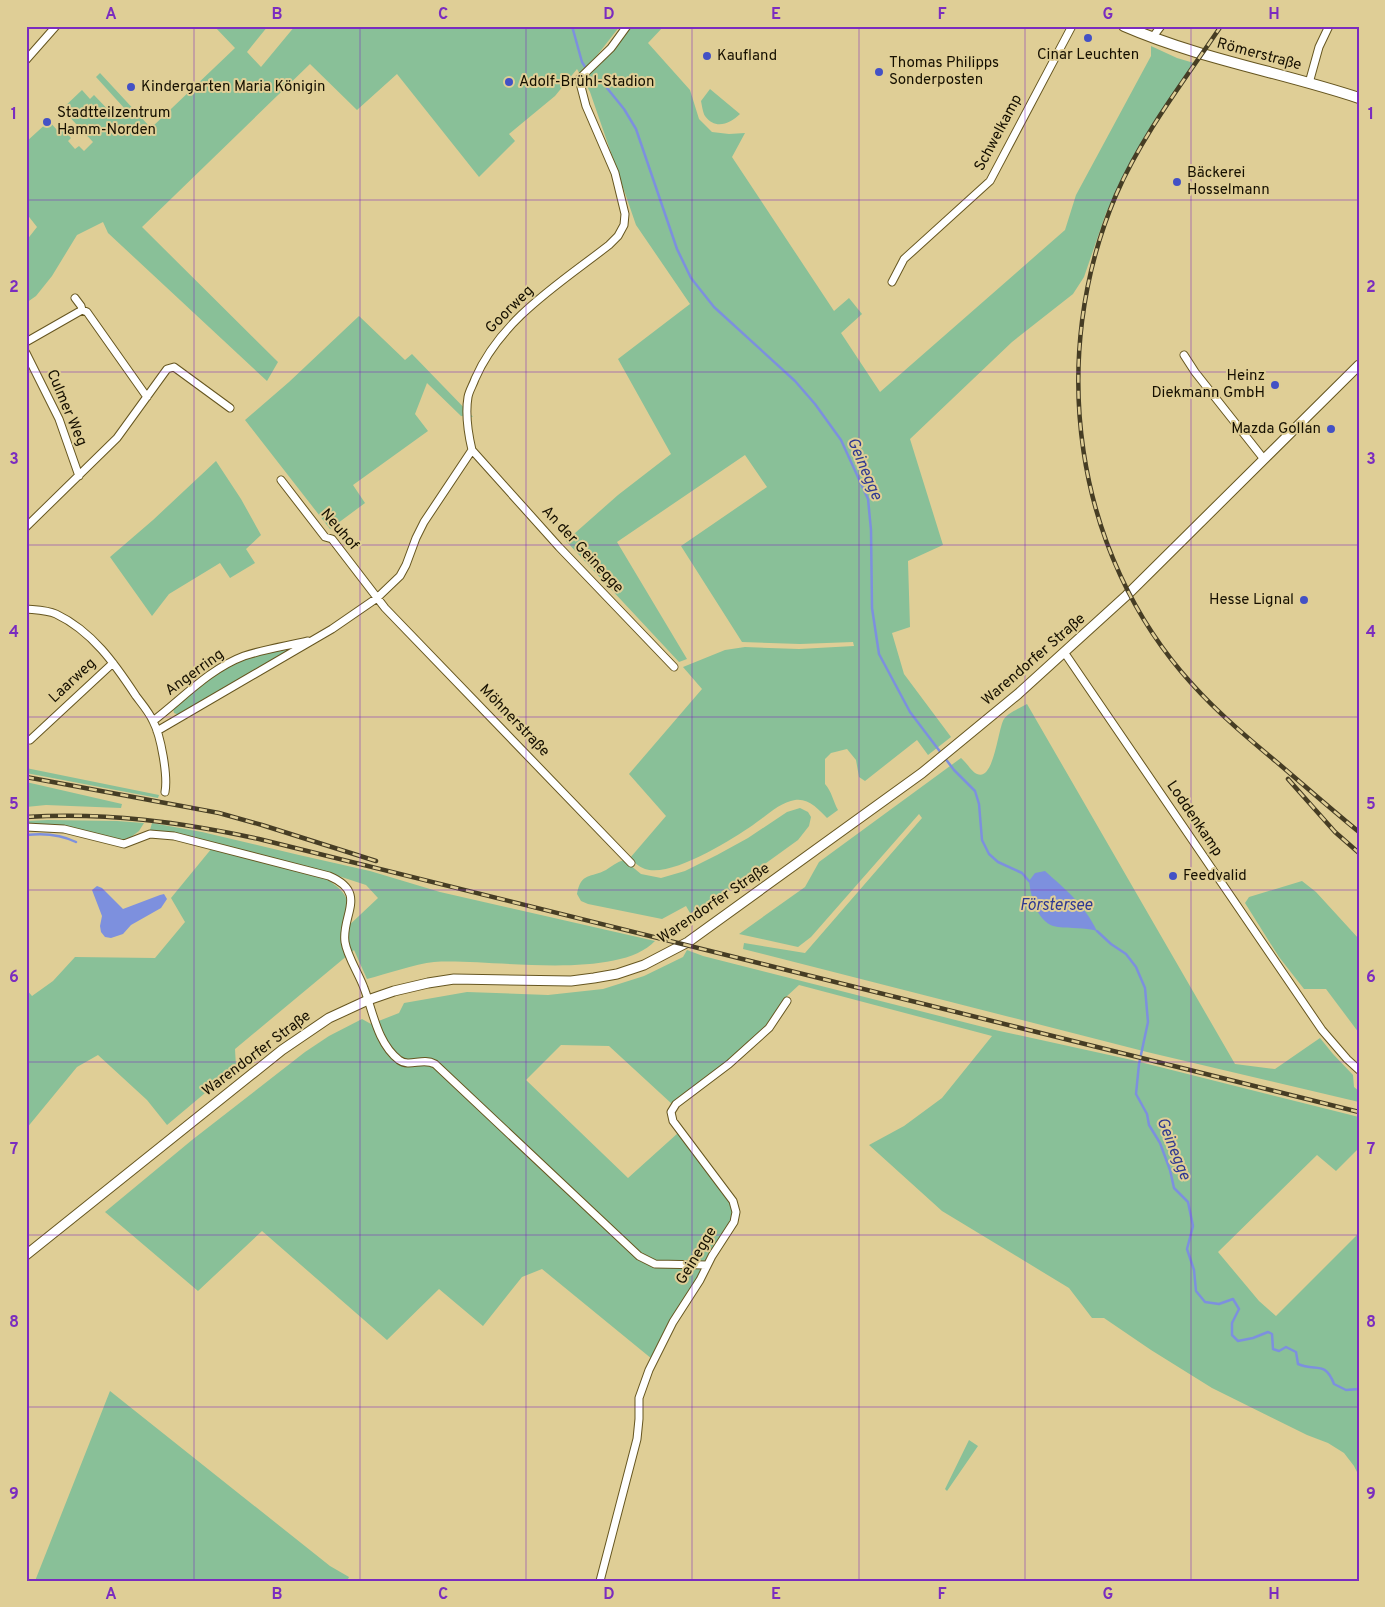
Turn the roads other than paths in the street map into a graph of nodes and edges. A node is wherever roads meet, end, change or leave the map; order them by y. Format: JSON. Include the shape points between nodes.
{"nodes":[{"id":1,"x":56,"y":26,"type":"edge"},
{"id":2,"x":627,"y":26,"type":"edge"},
{"id":3,"x":1072,"y":26,"type":"edge"},
{"id":4,"x":1124,"y":26,"type":"edge"},
{"id":5,"x":1161,"y":26,"type":"edge"},
{"id":6,"x":1329,"y":26,"type":"edge"},
{"id":7,"x":1152,"y":38,"type":"junction"},
{"id":8,"x":26,"y":60,"type":"edge"},
{"id":9,"x":1309,"y":83,"type":"junction"},
{"id":10,"x":1359,"y":98,"type":"edge"},
{"id":11,"x":892,"y":282,"type":"dead end"},
{"id":12,"x":75,"y":298,"type":"dead end"},
{"id":13,"x":82,"y":310,"type":"junction"},
{"id":14,"x":26,"y":342,"type":"edge"},
{"id":15,"x":26,"y":353,"type":"edge"},
{"id":16,"x":1184,"y":355,"type":"dead end"},
{"id":17,"x":1359,"y":365,"type":"edge"},
{"id":18,"x":147,"y":397,"type":"junction"},
{"id":19,"x":230,"y":408,"type":"dead end"},
{"id":20,"x":472,"y":450,"type":"junction"},
{"id":21,"x":1263,"y":458,"type":"junction"},
{"id":22,"x":79,"y":476,"type":"junction"},
{"id":23,"x":281,"y":480,"type":"dead end"},
{"id":24,"x":26,"y":527,"type":"edge"},
{"id":25,"x":377,"y":598,"type":"junction"},
{"id":26,"x":26,"y":609,"type":"edge"},
{"id":27,"x":314,"y":640,"type":"junction"},
{"id":28,"x":1064,"y":652,"type":"junction"},
{"id":29,"x":113,"y":663,"type":"junction"},
{"id":30,"x":674,"y":666,"type":"dead end"},
{"id":31,"x":153,"y":721,"type":"junction"},
{"id":32,"x":157,"y":731,"type":"junction"},
{"id":33,"x":30,"y":740,"type":"dead end"},
{"id":34,"x":165,"y":792,"type":"dead end"},
{"id":35,"x":26,"y":827,"type":"edge"},
{"id":36,"x":631,"y":863,"type":"dead end"},
{"id":37,"x":368,"y":1000,"type":"junction"},
{"id":38,"x":787,"y":1001,"type":"dead end"},
{"id":39,"x":1359,"y":1070,"type":"edge"},
{"id":40,"x":26,"y":1255,"type":"edge"},
{"id":41,"x":690,"y":1265,"type":"junction"},
{"id":42,"x":707,"y":1265,"type":"junction"},
{"id":43,"x":700,"y":1280,"type":"junction"},
{"id":44,"x":600,"y":1581,"type":"edge"}],
"edges":[{"from":1,"to":8,"type":"street"},
{"from":2,"to":20,"type":"street","name":"Goorweg","via":[[611,48],[579,79],[586,106],[615,173],[625,214],[624,225],[609,245],[520,317],[482,363],[468,396],[467,431]]},
{"from":3,"to":11,"type":"street","name":"Schwelkamp","via":[[990,181],[904,259]]},
{"from":4,"to":7,"type":"main road","name":"Römerstraße"},
{"from":5,"to":7,"type":"street"},
{"from":6,"to":9,"type":"street"},
{"from":7,"to":9,"type":"main road","name":"Römerstraße","via":[[1202,55]]},
{"from":9,"to":10,"type":"main road","name":"Römerstraße"},
{"from":12,"to":13,"type":"street"},
{"from":13,"to":14,"type":"street"},
{"from":13,"to":18,"type":"street","via":[[87,312]]},
{"from":15,"to":22,"type":"street","name":"Culmer Weg","via":[[59,418]]},
{"from":16,"to":21,"type":"street"},
{"from":17,"to":21,"type":"street","name":"Warendorfer Straße"},
{"from":18,"to":19,"type":"street","via":[[167,369],[174,367]]},
{"from":18,"to":22,"type":"street","via":[[116,438]]},
{"from":20,"to":25,"type":"street","via":[[424,522],[400,576]]},
{"from":20,"to":30,"type":"street","name":"An der Geinegge","via":[[559,547]]},
{"from":21,"to":28,"type":"street","name":"Warendorfer Straße","via":[[1127,595]]},
{"from":22,"to":24,"type":"street"},
{"from":23,"to":25,"type":"street","name":"Neuhof"},
{"from":25,"to":27,"type":"street","name":"Angerring"},
{"from":25,"to":36,"type":"street","name":"Möhnerstraße"},
{"from":26,"to":29,"type":"street","via":[[55,614],[71,623],[100,646]]},
{"from":27,"to":31,"type":"street","name":"Angerring","via":[[243,656],[220,668]]},
{"from":27,"to":32,"type":"street","name":"Angerring"},
{"from":28,"to":37,"type":"street","name":"Warendorfer Straße","via":[[922,773],[688,942],[644,965],[617,974],[570,981],[480,979],[437,982]]},
{"from":28,"to":39,"type":"street","name":"Loddenkamp","via":[[1317,1022]]},
{"from":29,"to":31,"type":"street"},
{"from":29,"to":33,"type":"street","name":"Laarweg"},
{"from":31,"to":32,"type":"street"},
{"from":32,"to":34,"type":"street","via":[[166,769]]},
{"from":35,"to":37,"type":"street","via":[[64,829],[124,844],[150,834],[174,836],[336,879],[350,897],[345,943]]},
{"from":37,"to":40,"type":"street","name":"Warendorfer Straße","via":[[303,1034]]},
{"from":37,"to":41,"type":"street","via":[[381,1036],[399,1060],[412,1063],[423,1060],[435,1064],[639,1256],[655,1264]]},
{"from":38,"to":42,"type":"street","name":"Geinegge","via":[[769,1028],[729,1064],[676,1104],[672,1112],[672,1121],[733,1201],[736,1212],[734,1222]]},
{"from":41,"to":42,"type":"street"},
{"from":41,"to":43,"type":"street"},
{"from":42,"to":43,"type":"street","name":"Geinegge"},
{"from":43,"to":44,"type":"street","name":"Geinegge","via":[[673,1322],[639,1398],[637,1439]]}]}
